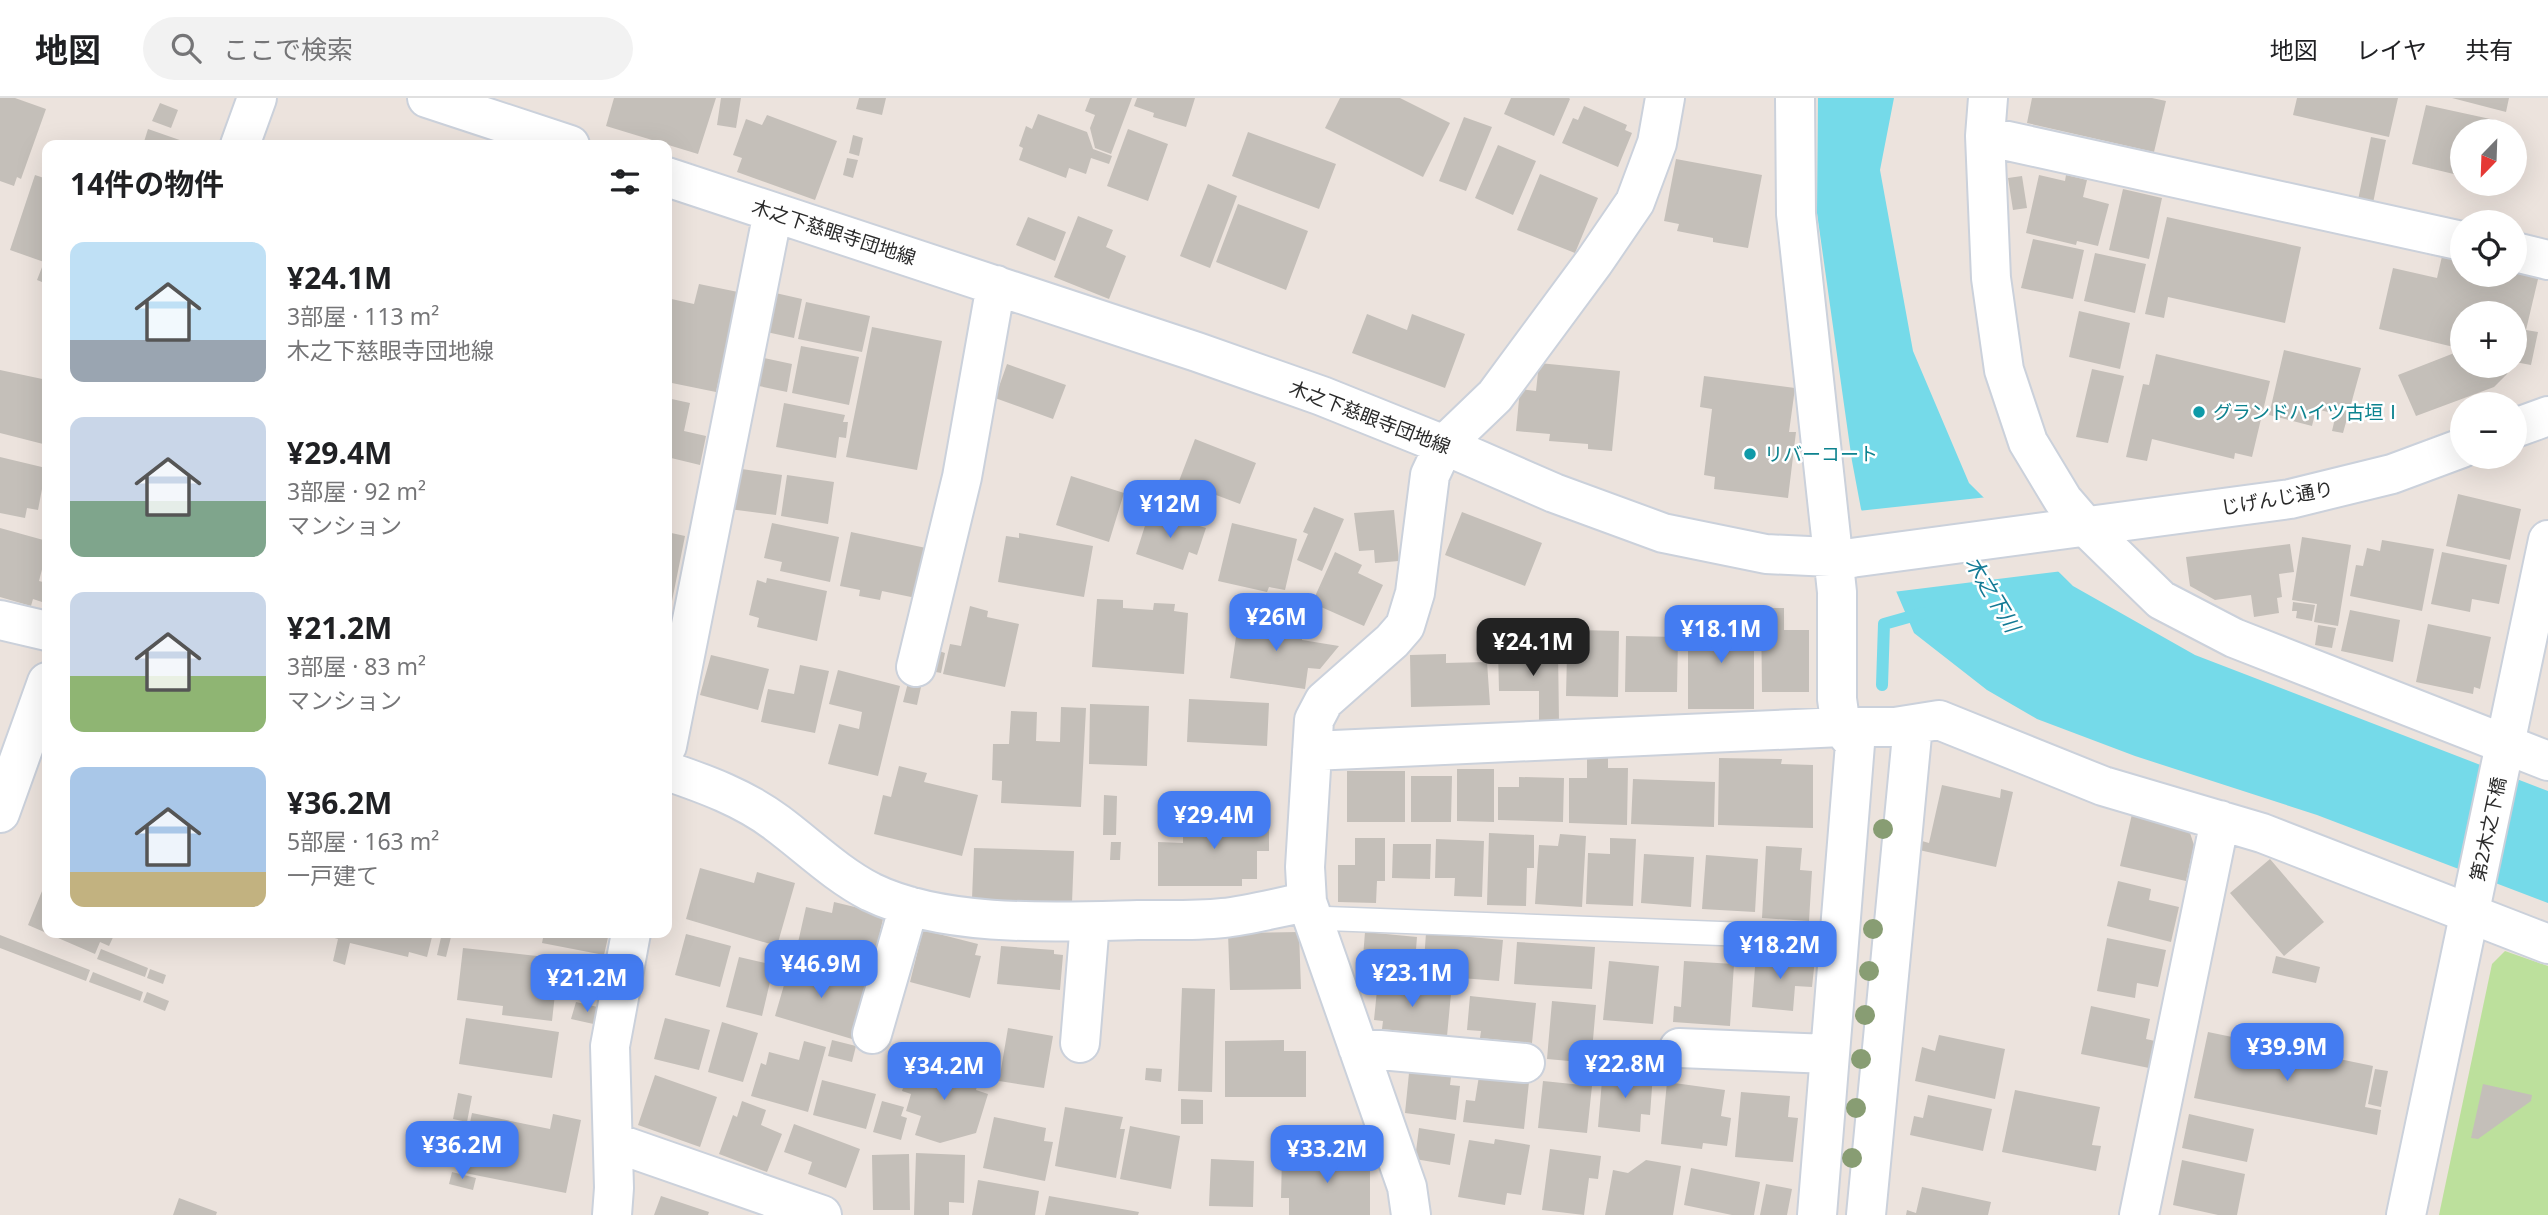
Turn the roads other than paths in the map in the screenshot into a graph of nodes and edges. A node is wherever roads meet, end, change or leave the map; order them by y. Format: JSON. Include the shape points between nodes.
{"nodes":[{"id":1,"x":257,"y":98,"type":"edge"},
{"id":2,"x":427,"y":98,"type":"edge"},
{"id":3,"x":1665,"y":98,"type":"edge"},
{"id":4,"x":1988,"y":98,"type":"edge"},
{"id":5,"x":1788,"y":100,"type":"edge"},
{"id":6,"x":1984,"y":135,"type":"junction"},
{"id":7,"x":242,"y":140,"type":"edge"},
{"id":8,"x":555,"y":140,"type":"edge"},
{"id":9,"x":672,"y":179,"type":"edge"},
{"id":10,"x":772,"y":212,"type":"junction"},
{"id":11,"x":2450,"y":238,"type":"edge"},
{"id":12,"x":2527,"y":255,"type":"edge"},
{"id":13,"x":2548,"y":260,"type":"edge"},
{"id":14,"x":996,"y":285,"type":"junction"},
{"id":15,"x":2548,"y":416,"type":"edge"},
{"id":16,"x":2527,"y":424,"type":"edge"},
{"id":17,"x":1444,"y":445,"type":"junction"},
{"id":18,"x":2450,"y":452,"type":"edge"},
{"id":19,"x":2087,"y":528,"type":"junction"},
{"id":20,"x":2547,"y":550,"type":"edge"},
{"id":21,"x":1842,"y":558,"type":"junction"},
{"id":22,"x":0,"y":620,"type":"edge"},
{"id":23,"x":42,"y":630,"type":"edge"},
{"id":24,"x":916,"y":667,"type":"dead end"},
{"id":25,"x":42,"y":696,"type":"edge"},
{"id":26,"x":672,"y":721,"type":"edge"},
{"id":27,"x":1913,"y":725,"type":"junction"},
{"id":28,"x":1841,"y":727,"type":"junction"},
{"id":29,"x":1312,"y":751,"type":"junction"},
{"id":30,"x":2504,"y":752,"type":"junction"},
{"id":31,"x":2548,"y":761,"type":"edge"},
{"id":32,"x":672,"y":773,"type":"edge"},
{"id":33,"x":0,"y":813,"type":"edge"},
{"id":34,"x":2220,"y":820,"type":"junction"},
{"id":35,"x":2474,"y":898,"type":"junction"},
{"id":36,"x":909,"y":906,"type":"junction"},
{"id":37,"x":1310,"y":910,"type":"junction"},
{"id":38,"x":1090,"y":922,"type":"junction"},
{"id":39,"x":630,"y":938,"type":"edge"},
{"id":40,"x":1839,"y":938,"type":"junction"},
{"id":41,"x":2548,"y":944,"type":"edge"},
{"id":42,"x":872,"y":1034,"type":"dead end"},
{"id":43,"x":1080,"y":1043,"type":"dead end"},
{"id":44,"x":1358,"y":1048,"type":"junction"},
{"id":45,"x":1679,"y":1048,"type":"dead end"},
{"id":46,"x":1830,"y":1054,"type":"junction"},
{"id":47,"x":1525,"y":1063,"type":"dead end"},
{"id":48,"x":613,"y":1142,"type":"junction"},
{"id":49,"x":611,"y":1215,"type":"edge"},
{"id":50,"x":822,"y":1215,"type":"edge"},
{"id":51,"x":1411,"y":1215,"type":"edge"},
{"id":52,"x":1817,"y":1215,"type":"edge"},
{"id":53,"x":1866,"y":1215,"type":"edge"},
{"id":54,"x":2139,"y":1215,"type":"edge"},
{"id":55,"x":2406,"y":1215,"type":"edge"}],
"edges":[{"from":1,"to":7,"type":"street"},
{"from":2,"to":8,"type":"street"},
{"from":3,"to":17,"type":"street","via":[[1657,143],[1625,218],[1495,396]]},
{"from":4,"to":6,"type":"street"},
{"from":5,"to":21,"type":"street","via":[[1796,214]]},
{"from":6,"to":11,"type":"street"},
{"from":6,"to":19,"type":"street","via":[[1991,278],[2004,370],[2028,442],[2063,500]]},
{"from":9,"to":10,"type":"street","name":"木之下慈眼寺団地線"},
{"from":10,"to":14,"type":"street","name":"木之下慈眼寺団地線"},
{"from":10,"to":26,"type":"street"},
{"from":12,"to":13,"type":"street"},
{"from":14,"to":17,"type":"street","name":"木之下慈眼寺団地線","via":[[1322,396]]},
{"from":14,"to":24,"type":"street","via":[[961,477]]},
{"from":15,"to":16,"type":"street"},
{"from":17,"to":21,"type":"street","name":"木之下慈眼寺団地線","via":[[1662,533],[1766,554]]},
{"from":17,"to":29,"type":"street","via":[[1430,475],[1415,593],[1405,626],[1324,701],[1314,720]]},
{"from":18,"to":19,"type":"street","name":"じげんじ通り","via":[[2392,474],[2290,499]]},
{"from":19,"to":21,"type":"street","name":"木之下慈眼寺団地線"},
{"from":19,"to":30,"type":"street","via":[[2161,600],[2234,638]]},
{"from":20,"to":30,"type":"street","name":"第2木之下橋"},
{"from":21,"to":28,"type":"street","via":[[1837,592]]},
{"from":22,"to":23,"type":"street"},
{"from":25,"to":33,"type":"street"},
{"from":27,"to":28,"type":"street"},
{"from":27,"to":34,"type":"street","via":[[1938,720],[2103,786]]},
{"from":27,"to":53,"type":"street"},
{"from":28,"to":29,"type":"street"},
{"from":28,"to":40,"type":"street","via":[[1855,744]]},
{"from":29,"to":37,"type":"street","via":[[1305,867]]},
{"from":30,"to":31,"type":"street"},
{"from":30,"to":35,"type":"street","name":"第2木之下橋"},
{"from":32,"to":36,"type":"street","via":[[748,805],[855,883]]},
{"from":34,"to":35,"type":"street"},
{"from":34,"to":54,"type":"street"},
{"from":35,"to":41,"type":"street"},
{"from":35,"to":55,"type":"street","name":"第2木之下橋"},
{"from":36,"to":38,"type":"street","via":[[984,919]]},
{"from":36,"to":42,"type":"street"},
{"from":37,"to":38,"type":"street"},
{"from":37,"to":40,"type":"lane"},
{"from":37,"to":44,"type":"street"},
{"from":38,"to":43,"type":"street"},
{"from":39,"to":48,"type":"street","via":[[610,1046]]},
{"from":40,"to":46,"type":"street"},
{"from":44,"to":47,"type":"street"},
{"from":44,"to":51,"type":"street","via":[[1406,1187]]},
{"from":45,"to":46,"type":"street"},
{"from":46,"to":52,"type":"street"},
{"from":48,"to":49,"type":"street"},
{"from":48,"to":50,"type":"street"}]}
